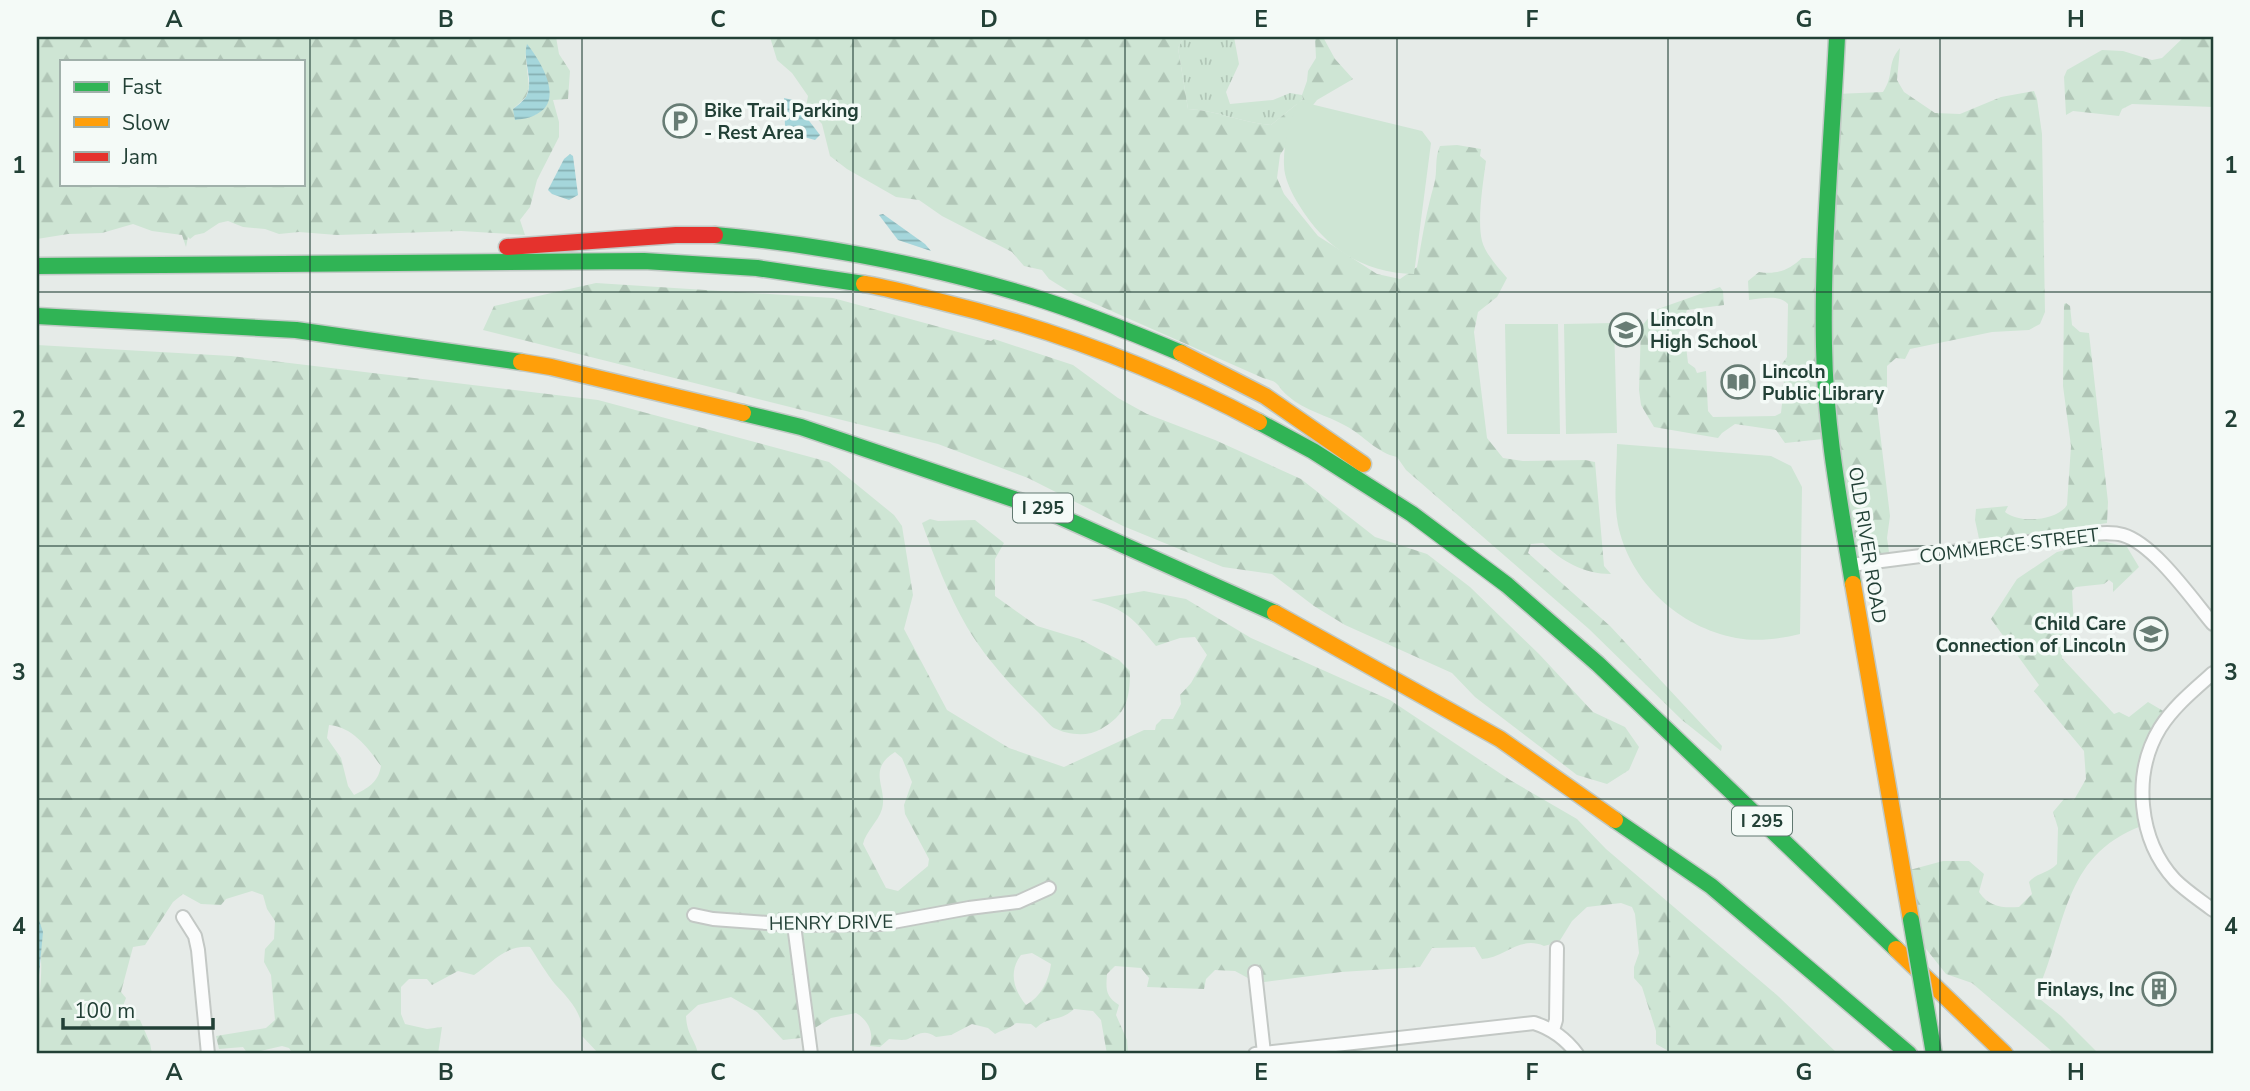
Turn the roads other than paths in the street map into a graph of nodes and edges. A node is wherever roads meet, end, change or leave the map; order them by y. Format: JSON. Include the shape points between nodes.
{"nodes":[{"id":1,"x":1837,"y":37,"type":"edge"},
{"id":2,"x":316,"y":262,"type":"junction"},
{"id":3,"x":37,"y":265,"type":"edge"},
{"id":4,"x":37,"y":316,"type":"edge"},
{"id":5,"x":1851,"y":565,"type":"junction"},
{"id":6,"x":1516,"y":591,"type":"junction"},
{"id":7,"x":2213,"y":624,"type":"edge"},
{"id":8,"x":2213,"y":673,"type":"edge"},
{"id":9,"x":1049,"y":888,"type":"dead end"},
{"id":10,"x":2213,"y":910,"type":"edge"},
{"id":11,"x":694,"y":915,"type":"dead end"},
{"id":12,"x":183,"y":917,"type":"dead end"},
{"id":13,"x":794,"y":925,"type":"junction"},
{"id":14,"x":1557,"y":948,"type":"dead end"},
{"id":15,"x":1255,"y":972,"type":"dead end"},
{"id":16,"x":1553,"y":1030,"type":"junction"},
{"id":17,"x":1384,"y":1041,"type":"junction"},
{"id":18,"x":208,"y":1054,"type":"edge"},
{"id":19,"x":811,"y":1054,"type":"edge"},
{"id":20,"x":1259,"y":1054,"type":"edge"},
{"id":21,"x":1382,"y":1054,"type":"edge"},
{"id":22,"x":1577,"y":1054,"type":"edge"},
{"id":23,"x":1909,"y":1054,"type":"edge"},
{"id":24,"x":1934,"y":1054,"type":"edge"},
{"id":25,"x":2005,"y":1054,"type":"edge"}],
"edges":[{"from":1,"to":5,"type":"main road","name":"OLD RIVER ROAD","via":[[1825,261],[1825,358],[1832,451]]},
{"from":2,"to":3,"type":"main road","number":"I 295"},
{"from":2,"to":6,"type":"main road","number":"I 295","via":[[704,263],[862,283],[968,307],[1130,361],[1274,428],[1399,503]]},
{"from":2,"to":6,"type":"main road","via":[[716,235],[849,252],[986,284],[1127,330],[1245,384],[1435,515]]},
{"from":4,"to":23,"type":"main road","number":"I 295","via":[[271,327],[416,343],[558,367],[805,427],[1045,509],[1287,618],[1414,687],[1527,757],[1706,882]]},
{"from":5,"to":7,"type":"street","name":"COMMERCE STREET","via":[[2119,534],[2151,552]]},
{"from":5,"to":24,"type":"main road","name":"OLD RIVER ROAD","bridge":true},
{"from":6,"to":25,"type":"main road","number":"I 295"},
{"from":8,"to":10,"type":"street","via":[[2157,734],[2147,760],[2142,799],[2150,836],[2162,862],[2176,881]]},
{"from":9,"to":13,"type":"street","name":"HENRY DRIVE","via":[[1018,902],[904,921]]},
{"from":11,"to":13,"type":"street","name":"HENRY DRIVE"},
{"from":12,"to":18,"type":"street","via":[[198,950]]},
{"from":13,"to":19,"type":"street"},
{"from":14,"to":16,"type":"street"},
{"from":15,"to":20,"type":"street"},
{"from":16,"to":17,"type":"street","via":[[1534,1023]]},
{"from":16,"to":22,"type":"street"},
{"from":17,"to":20,"type":"street"},
{"from":17,"to":21,"type":"street"}]}
